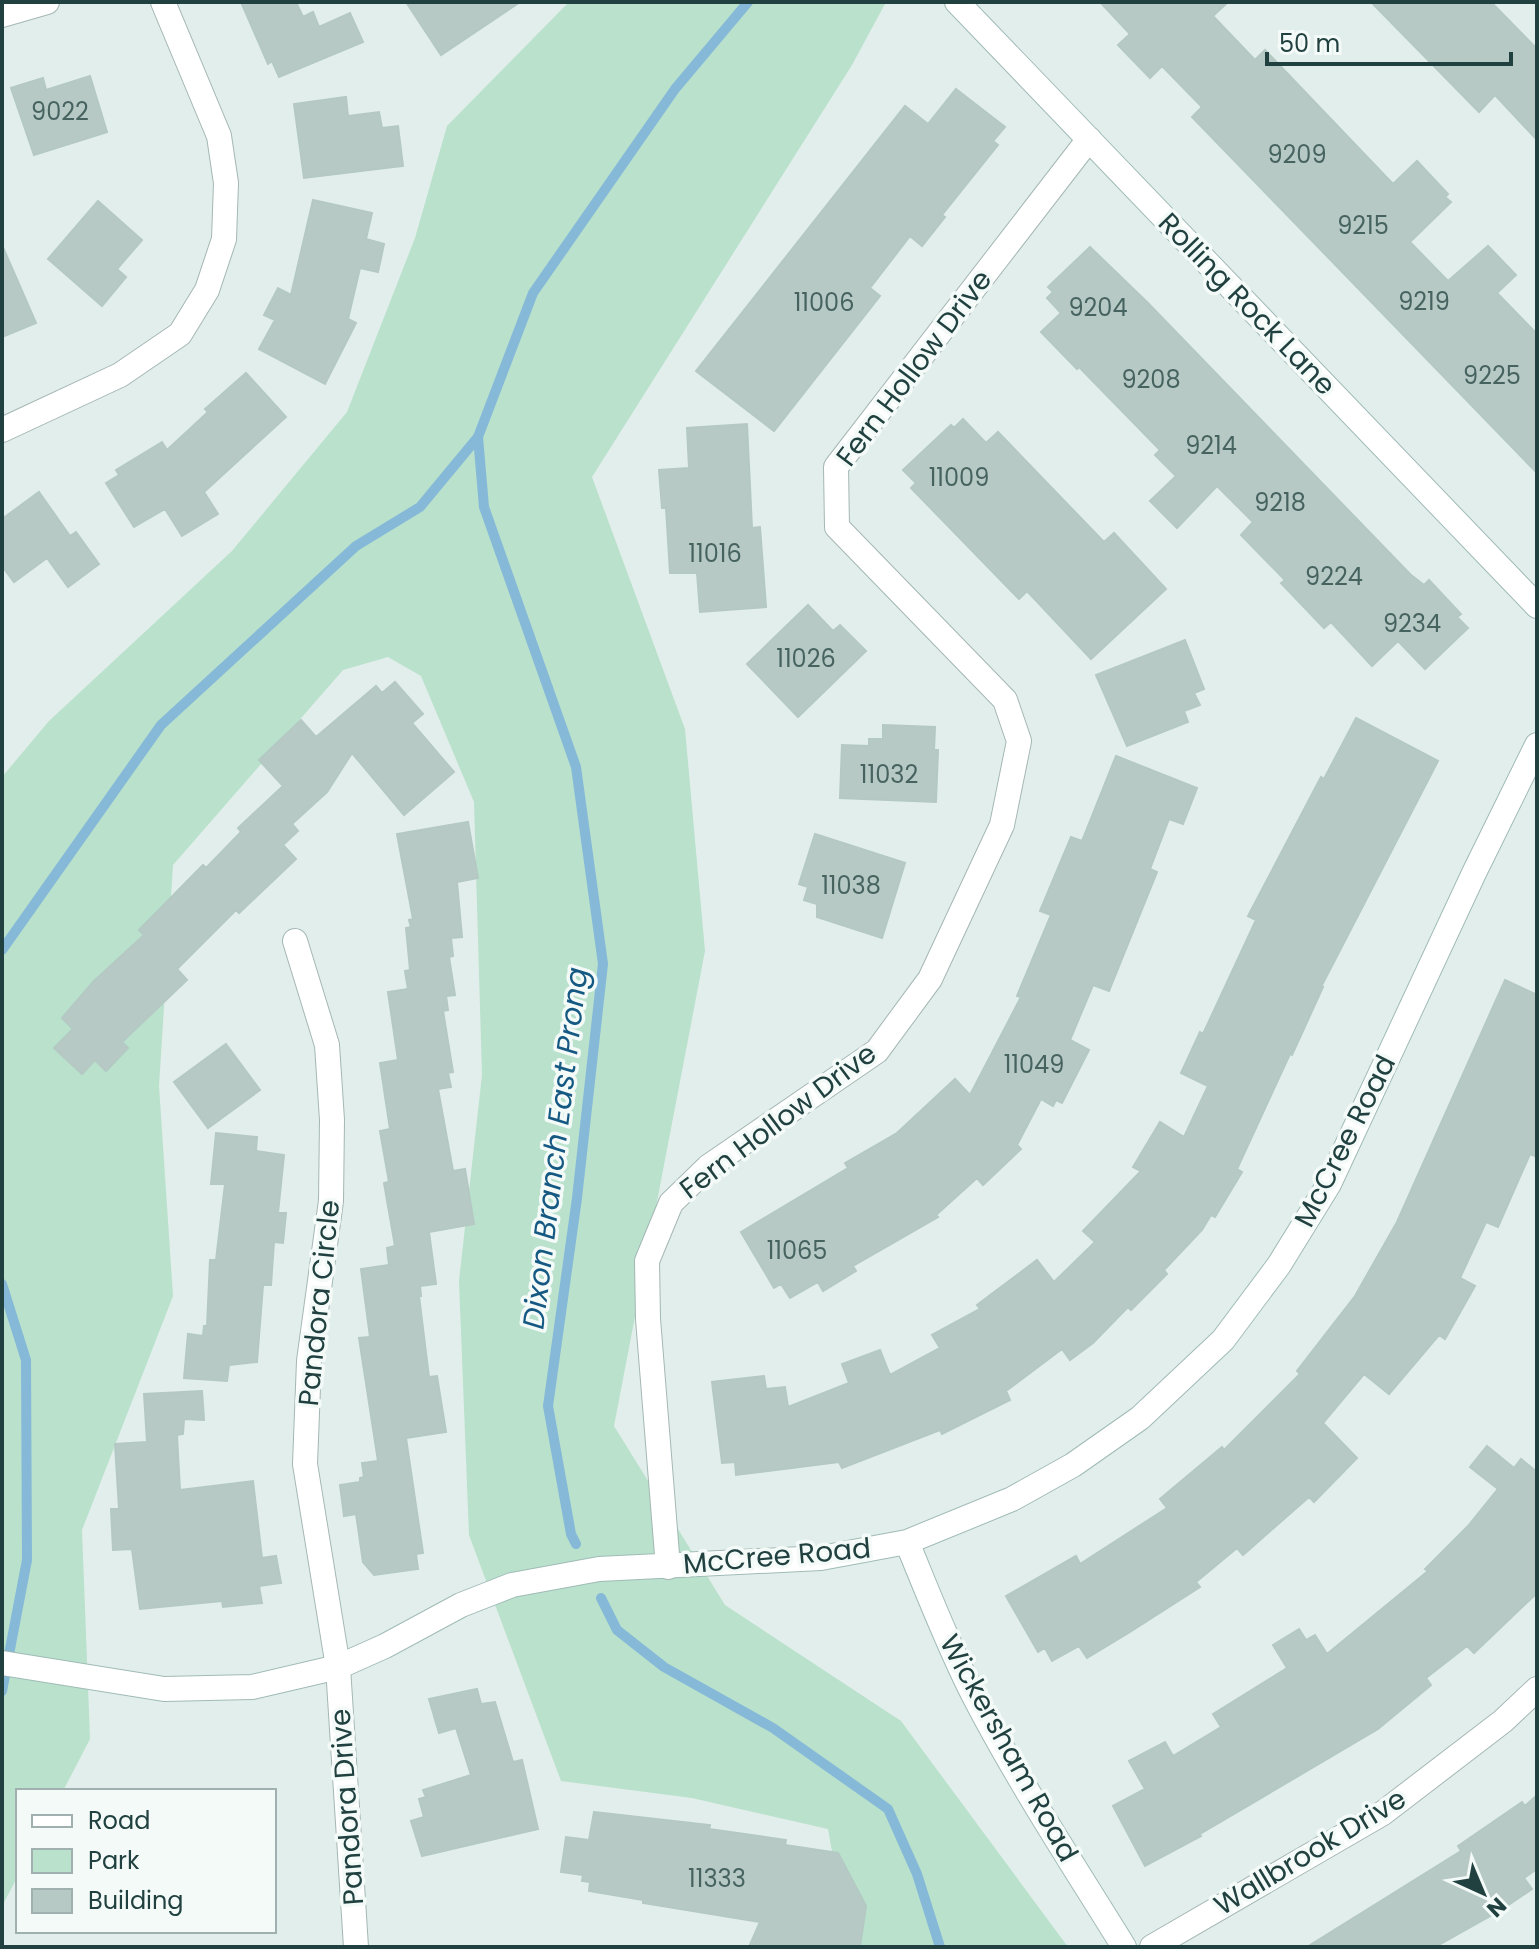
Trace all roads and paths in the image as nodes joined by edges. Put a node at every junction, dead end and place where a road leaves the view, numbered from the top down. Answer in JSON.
{"nodes":[{"id":1,"x":47,"y":2,"type":"edge"},
{"id":2,"x":163,"y":2,"type":"edge"},
{"id":3,"x":957,"y":2,"type":"edge"},
{"id":4,"x":2,"y":15,"type":"edge"},
{"id":5,"x":1089,"y":139,"type":"junction"},
{"id":6,"x":2,"y":430,"type":"edge"},
{"id":7,"x":1537,"y":606,"type":"edge"},
{"id":8,"x":1537,"y":745,"type":"edge"},
{"id":9,"x":295,"y":941,"type":"dead end"},
{"id":10,"x":907,"y":1542,"type":"junction"},
{"id":11,"x":668,"y":1567,"type":"junction"},
{"id":12,"x":2,"y":1663,"type":"edge"},
{"id":13,"x":338,"y":1667,"type":"junction"},
{"id":14,"x":1537,"y":1689,"type":"edge"},
{"id":15,"x":356,"y":1947,"type":"edge"},
{"id":16,"x":1124,"y":1947,"type":"edge"},
{"id":17,"x":1152,"y":1947,"type":"edge"}],
"edges":[{"from":1,"to":4,"type":"street"},
{"from":2,"to":6,"type":"street"},
{"from":3,"to":5,"type":"street","name":"Rolling Rock Lane"},
{"from":5,"to":7,"type":"street","name":"Rolling Rock Lane"},
{"from":5,"to":11,"type":"street","name":"Fern Hollow Drive"},
{"from":8,"to":10,"type":"street","name":"McCree Road"},
{"from":9,"to":13,"type":"street","name":"Pandora Circle"},
{"from":10,"to":11,"type":"street","name":"McCree Road"},
{"from":10,"to":16,"type":"street","name":"Wickersham Road"},
{"from":11,"to":13,"type":"street","name":"McCree Road"},
{"from":12,"to":13,"type":"street","name":"McCree Road"},
{"from":13,"to":15,"type":"street","name":"Pandora Drive"},
{"from":14,"to":17,"type":"street","name":"Wallbrook Drive"}]}
